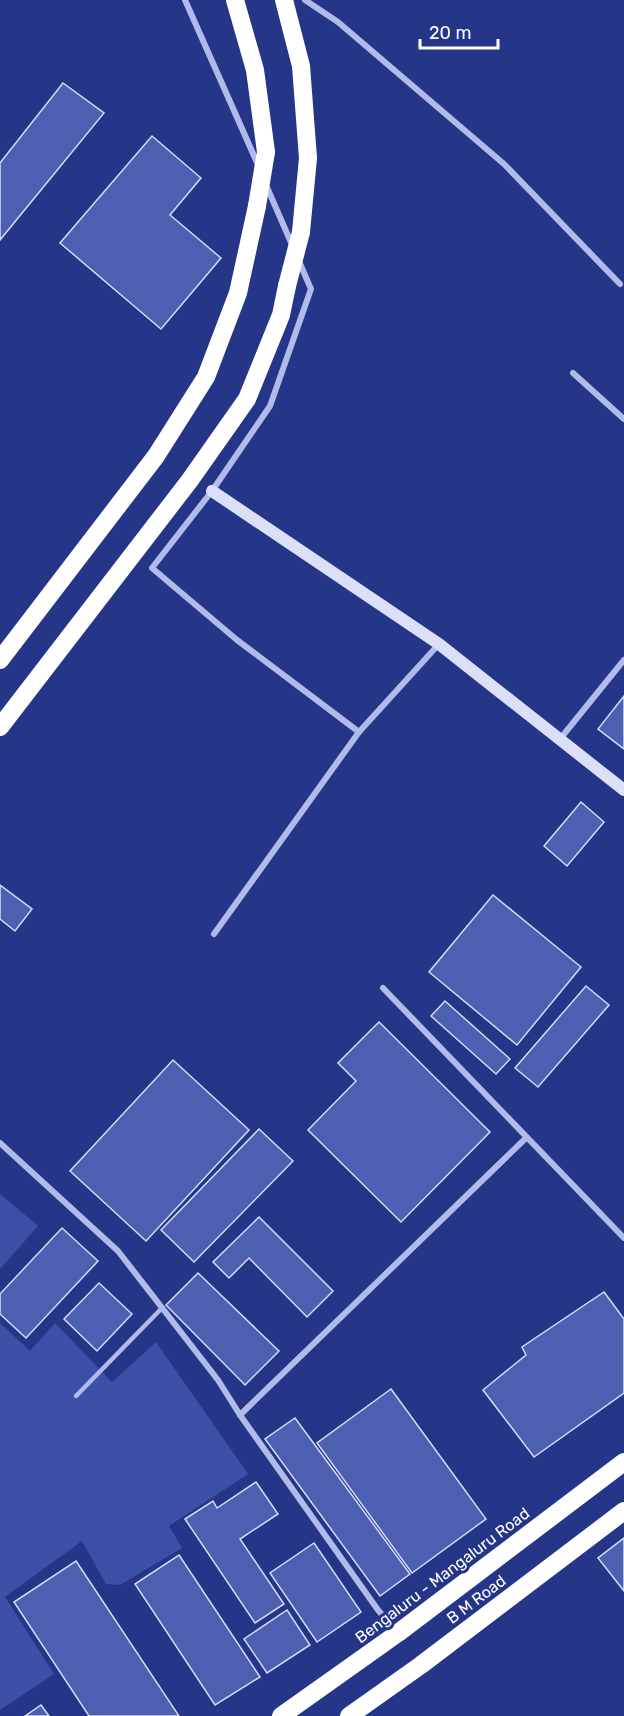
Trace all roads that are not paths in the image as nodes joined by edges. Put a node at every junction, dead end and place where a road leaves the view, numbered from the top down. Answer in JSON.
{"nodes":[{"id":1,"x":185,"y":0,"type":"edge"},
{"id":2,"x":235,"y":0,"type":"edge"},
{"id":3,"x":305,"y":0,"type":"edge"},
{"id":4,"x":285,"y":5,"type":"edge"},
{"id":5,"x":620,"y":284,"type":"dead end"},
{"id":6,"x":573,"y":373,"type":"dead end"},
{"id":7,"x":624,"y":419,"type":"edge"},
{"id":8,"x":212,"y":491,"type":"junction"},
{"id":9,"x":439,"y":644,"type":"junction"},
{"id":10,"x":0,"y":660,"type":"edge"},
{"id":11,"x":624,"y":660,"type":"edge"},
{"id":12,"x":0,"y":727,"type":"edge"},
{"id":13,"x":359,"y":732,"type":"junction"},
{"id":14,"x":560,"y":739,"type":"junction"},
{"id":15,"x":624,"y":790,"type":"edge"},
{"id":16,"x":214,"y":934,"type":"dead end"},
{"id":17,"x":382,"y":988,"type":"dead end"},
{"id":18,"x":526,"y":1138,"type":"junction"},
{"id":19,"x":0,"y":1143,"type":"edge"},
{"id":20,"x":624,"y":1238,"type":"edge"},
{"id":21,"x":161,"y":1309,"type":"junction"},
{"id":22,"x":76,"y":1396,"type":"dead end"},
{"id":23,"x":240,"y":1415,"type":"junction"},
{"id":24,"x":624,"y":1462,"type":"edge"},
{"id":25,"x":624,"y":1511,"type":"edge"},
{"id":26,"x":398,"y":1634,"type":"junction"},
{"id":27,"x":281,"y":1716,"type":"edge"},
{"id":28,"x":349,"y":1716,"type":"edge"}],
"edges":[{"from":1,"to":8,"type":"street"},
{"from":2,"to":10,"type":"highway","bridge":true},
{"from":3,"to":5,"type":"street"},
{"from":4,"to":12,"type":"highway","bridge":true},
{"from":6,"to":7,"type":"street"},
{"from":8,"to":9,"type":"street"},
{"from":8,"to":13,"type":"street"},
{"from":9,"to":13,"type":"street"},
{"from":9,"to":14,"type":"street"},
{"from":11,"to":14,"type":"street"},
{"from":13,"to":16,"type":"street"},
{"from":14,"to":15,"type":"street"},
{"from":17,"to":18,"type":"street"},
{"from":18,"to":20,"type":"street"},
{"from":18,"to":23,"type":"street"},
{"from":19,"to":21,"type":"street"},
{"from":21,"to":22,"type":"lane"},
{"from":21,"to":23,"type":"street"},
{"from":23,"to":26,"type":"street"},
{"from":24,"to":26,"type":"highway","name":"Bengaluru - Mangaluru Road"},
{"from":25,"to":28,"type":"highway","name":"B M Road"},
{"from":26,"to":27,"type":"highway","name":"Bengaluru - Mangaluru Road"}]}
